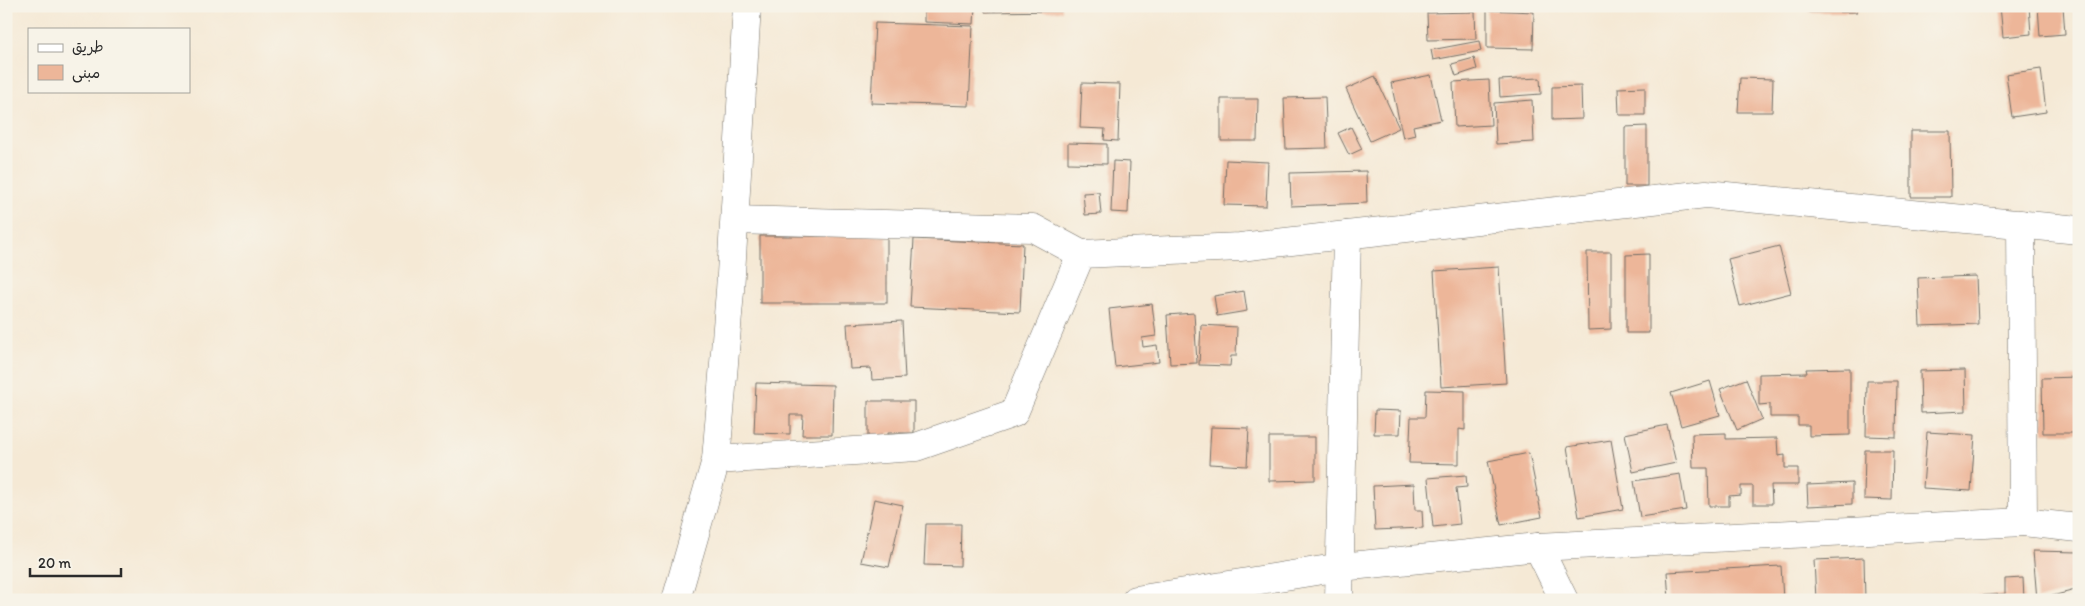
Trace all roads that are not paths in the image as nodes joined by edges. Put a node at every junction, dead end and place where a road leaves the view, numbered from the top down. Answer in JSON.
{"nodes":[{"id":1,"x":747,"y":6,"type":"edge"},
{"id":2,"x":734,"y":220,"type":"junction"},
{"id":3,"x":2022,"y":224,"type":"junction"},
{"id":4,"x":2079,"y":230,"type":"edge"},
{"id":5,"x":1347,"y":235,"type":"junction"},
{"id":6,"x":1080,"y":254,"type":"junction"},
{"id":7,"x":716,"y":460,"type":"junction"},
{"id":8,"x":2023,"y":522,"type":"junction"},
{"id":9,"x":2079,"y":528,"type":"edge"},
{"id":10,"x":1538,"y":547,"type":"junction"},
{"id":11,"x":1341,"y":568,"type":"junction"},
{"id":12,"x":676,"y":600,"type":"edge"},
{"id":13,"x":1136,"y":600,"type":"edge"},
{"id":14,"x":1339,"y":600,"type":"edge"},
{"id":15,"x":1564,"y":600,"type":"edge"}],
"edges":[{"from":1,"to":2,"type":"street"},
{"from":2,"to":6,"type":"street"},
{"from":2,"to":7,"type":"street"},
{"from":3,"to":4,"type":"street"},
{"from":3,"to":5,"type":"street"},
{"from":3,"to":8,"type":"street"},
{"from":5,"to":6,"type":"street"},
{"from":5,"to":11,"type":"street"},
{"from":6,"to":7,"type":"street"},
{"from":7,"to":12,"type":"street"},
{"from":8,"to":9,"type":"street"},
{"from":8,"to":10,"type":"street"},
{"from":10,"to":11,"type":"street"},
{"from":10,"to":15,"type":"street"},
{"from":11,"to":13,"type":"street"},
{"from":11,"to":14,"type":"street"}]}
